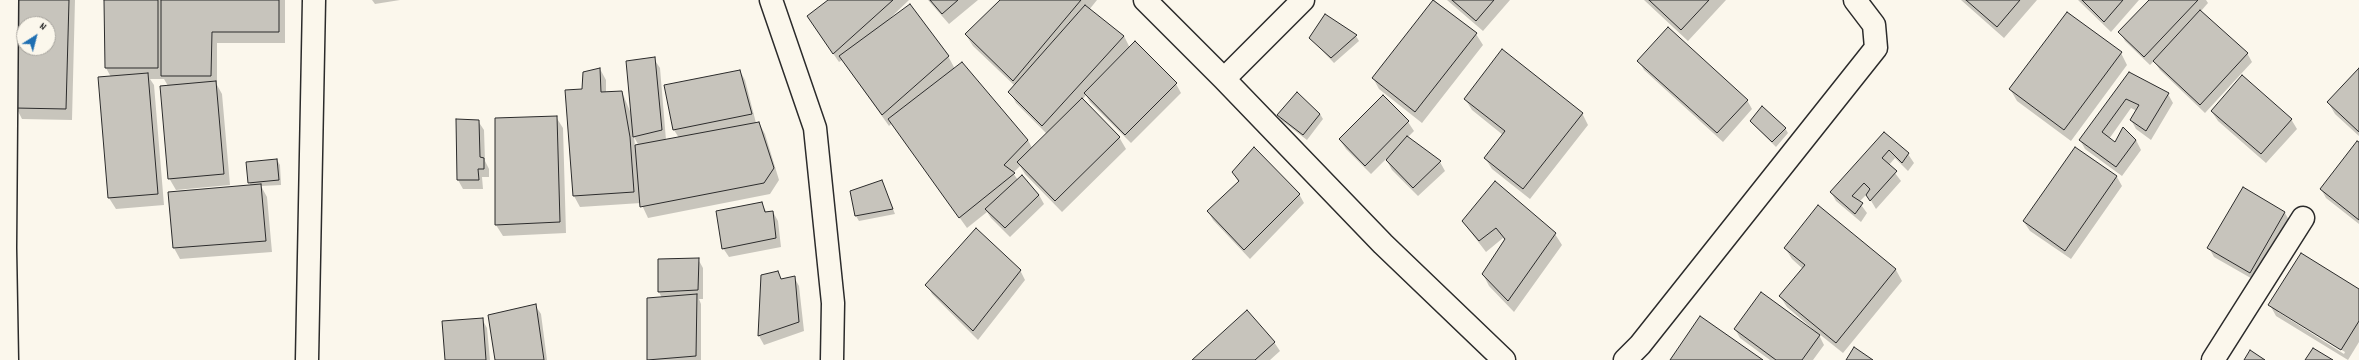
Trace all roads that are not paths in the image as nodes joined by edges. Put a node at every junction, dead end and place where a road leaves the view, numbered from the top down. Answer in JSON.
{"nodes":[{"id":1,"x":7,"y":0,"type":"edge"},
{"id":2,"x":314,"y":0,"type":"edge"},
{"id":3,"x":771,"y":0,"type":"edge"},
{"id":4,"x":1145,"y":0,"type":"edge"},
{"id":5,"x":1303,"y":0,"type":"edge"},
{"id":6,"x":1855,"y":0,"type":"edge"},
{"id":7,"x":1224,"y":78,"type":"junction"},
{"id":8,"x":2303,"y":218,"type":"dead end"},
{"id":9,"x":7,"y":360,"type":"edge"},
{"id":10,"x":307,"y":360,"type":"edge"},
{"id":11,"x":832,"y":360,"type":"edge"},
{"id":12,"x":1504,"y":360,"type":"edge"},
{"id":13,"x":1625,"y":360,"type":"edge"},
{"id":14,"x":2213,"y":360,"type":"edge"}],
"edges":[{"from":1,"to":9,"type":"street"},
{"from":2,"to":10,"type":"street"},
{"from":3,"to":11,"type":"street"},
{"from":4,"to":7,"type":"street"},
{"from":5,"to":7,"type":"street"},
{"from":6,"to":13,"type":"street"},
{"from":7,"to":12,"type":"street"},
{"from":8,"to":14,"type":"street"}]}
